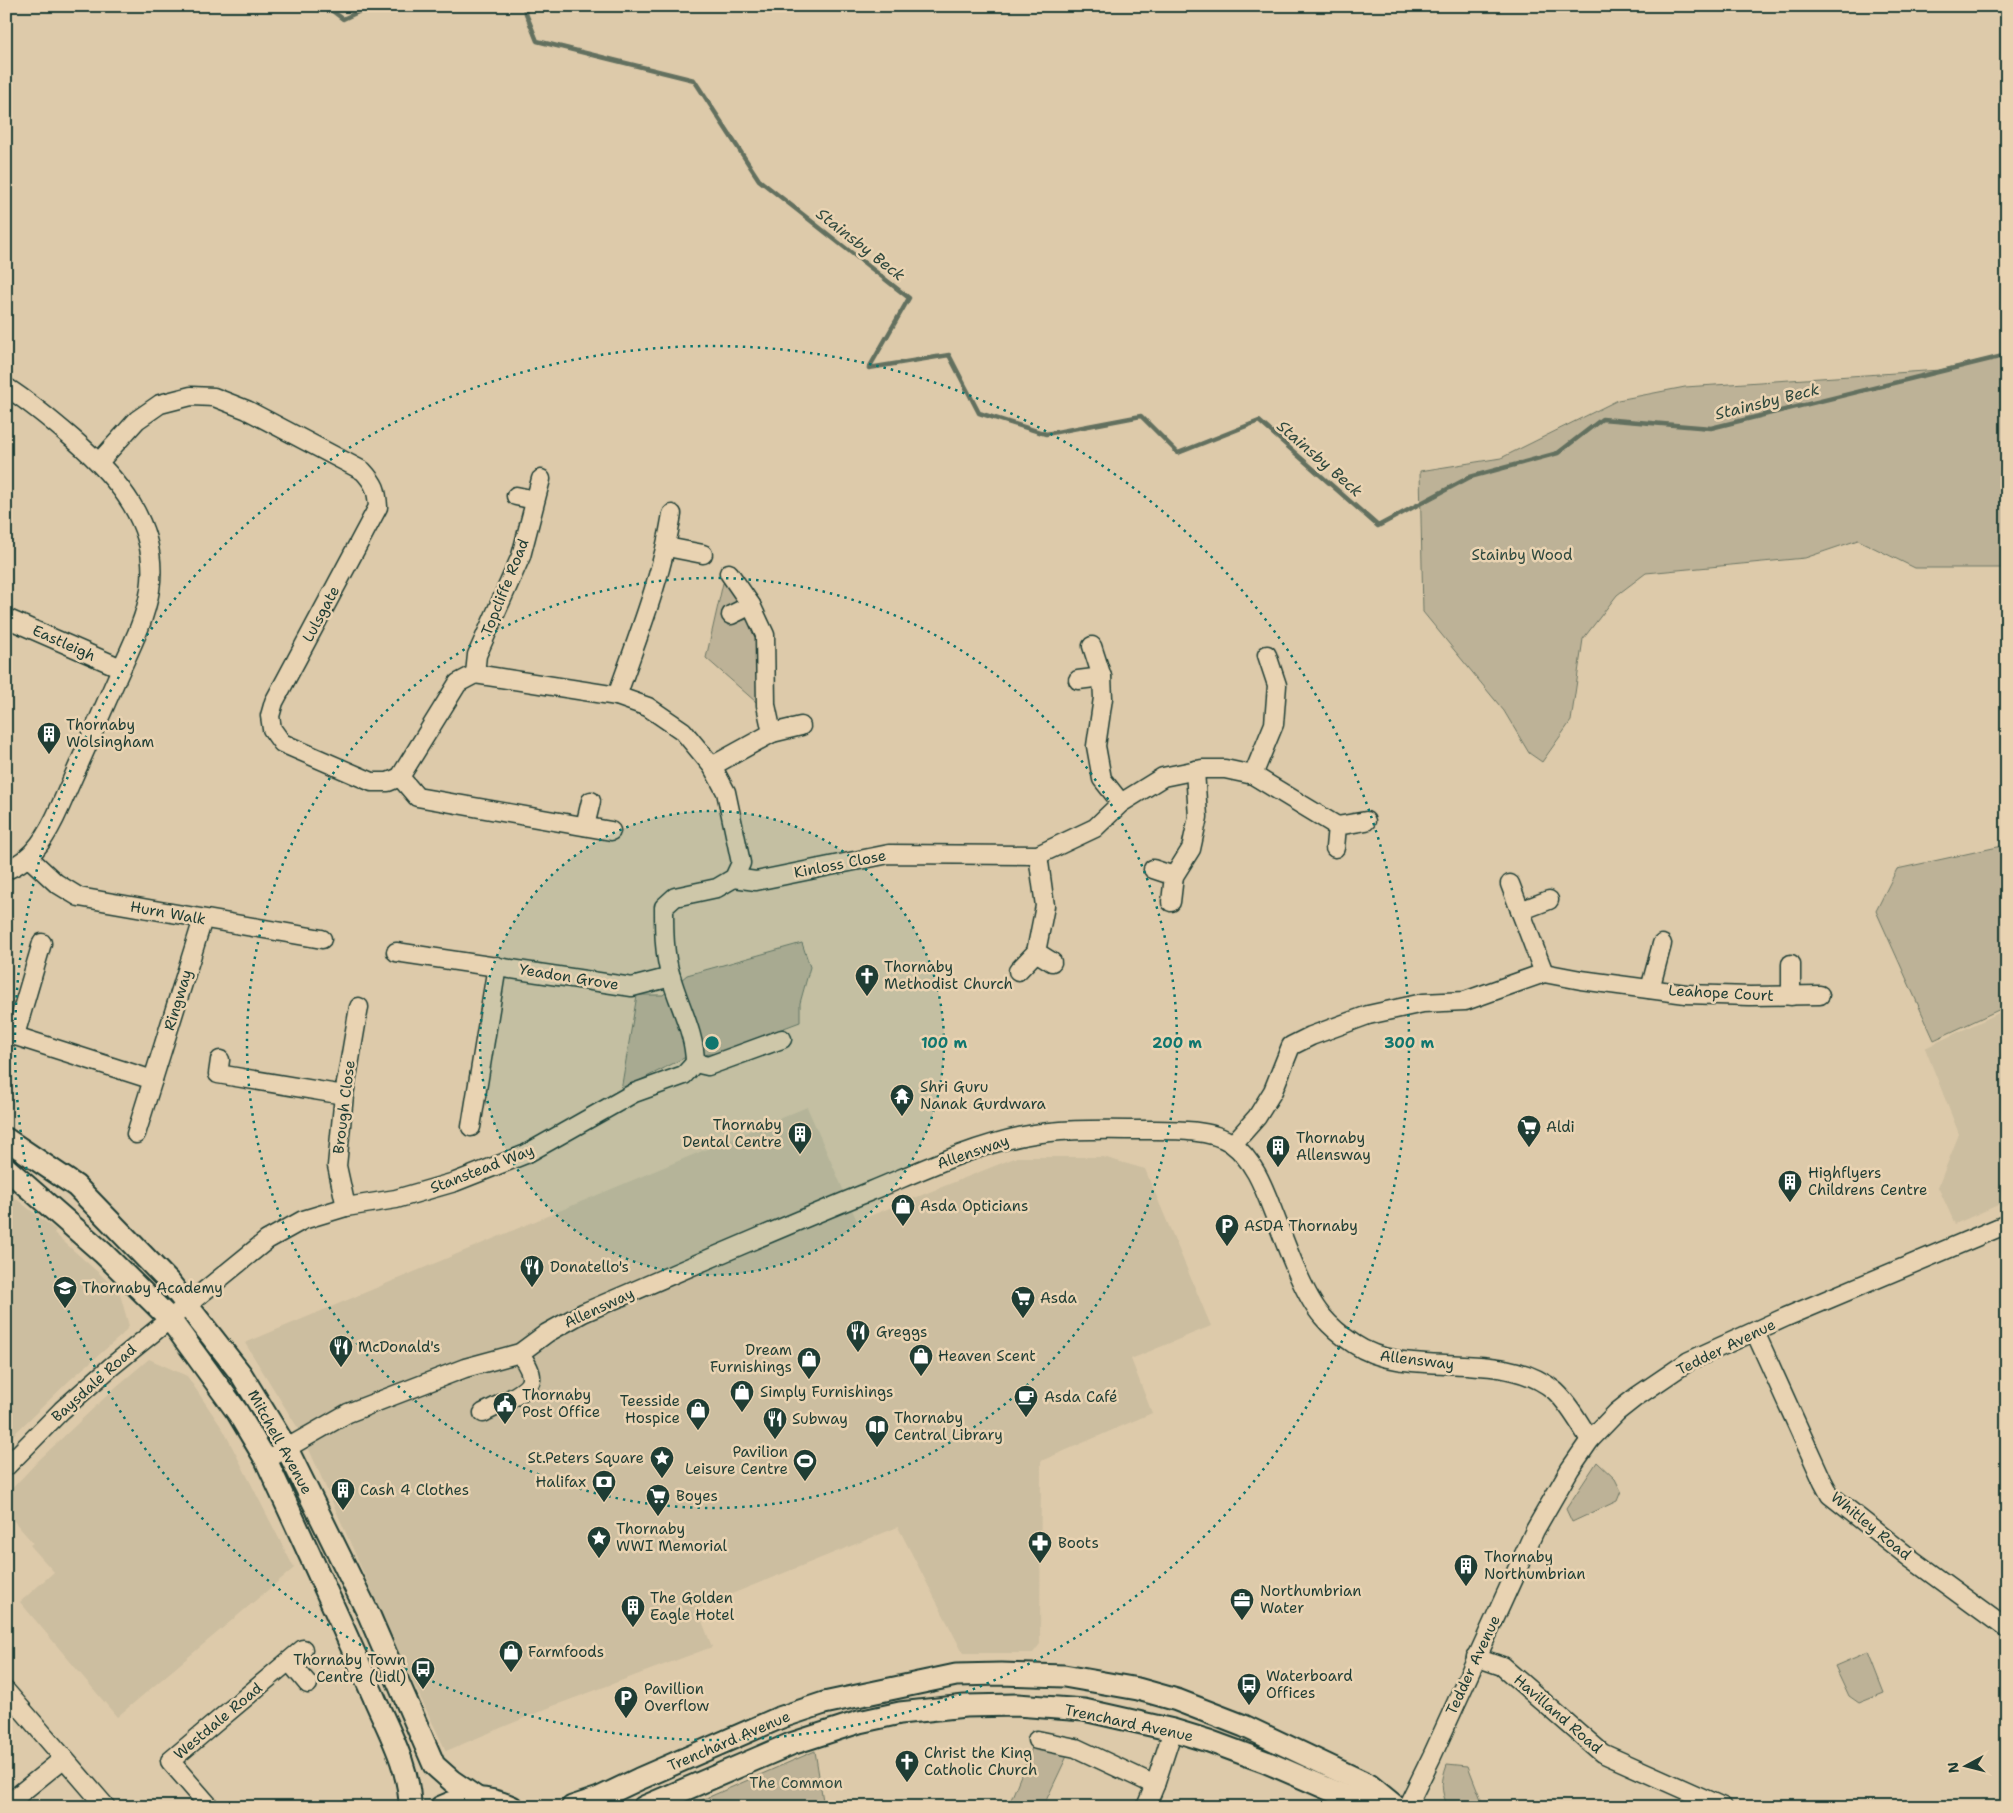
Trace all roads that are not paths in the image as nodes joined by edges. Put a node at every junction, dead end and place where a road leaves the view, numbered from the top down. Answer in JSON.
{"nodes":[{"id":1,"x":6,"y":387,"type":"edge"},
{"id":2,"x":99,"y":462,"type":"junction"},
{"id":3,"x":540,"y":479,"type":"dead end"},
{"id":4,"x":516,"y":496,"type":"dead end"},
{"id":5,"x":535,"y":500,"type":"junction"},
{"id":6,"x":672,"y":514,"type":"dead end"},
{"id":7,"x":667,"y":547,"type":"junction"},
{"id":8,"x":703,"y":554,"type":"dead end"},
{"id":9,"x":730,"y":574,"type":"dead end"},
{"id":10,"x":751,"y":604,"type":"junction"},
{"id":11,"x":731,"y":615,"type":"dead end"},
{"id":12,"x":6,"y":618,"type":"edge"},
{"id":13,"x":1092,"y":646,"type":"dead end"},
{"id":14,"x":1267,"y":656,"type":"dead end"},
{"id":15,"x":121,"y":668,"type":"junction"},
{"id":16,"x":474,"y":674,"type":"junction"},
{"id":17,"x":1102,"y":676,"type":"junction"},
{"id":18,"x":1078,"y":680,"type":"dead end"},
{"id":19,"x":617,"y":696,"type":"junction"},
{"id":20,"x":801,"y":726,"type":"dead end"},
{"id":21,"x":772,"y":733,"type":"junction"},
{"id":22,"x":712,"y":766,"type":"junction"},
{"id":23,"x":1195,"y":770,"type":"junction"},
{"id":24,"x":1253,"y":775,"type":"junction"},
{"id":25,"x":400,"y":777,"type":"junction"},
{"id":26,"x":591,"y":801,"type":"dead end"},
{"id":27,"x":1121,"y":803,"type":"junction"},
{"id":28,"x":1366,"y":821,"type":"dead end"},
{"id":29,"x":585,"y":826,"type":"junction"},
{"id":30,"x":1337,"y":826,"type":"junction"},
{"id":31,"x":611,"y":831,"type":"dead end"},
{"id":32,"x":1335,"y":848,"type":"dead end"},
{"id":33,"x":1038,"y":855,"type":"junction"},
{"id":34,"x":28,"y":857,"type":"junction"},
{"id":35,"x":1153,"y":869,"type":"dead end"},
{"id":36,"x":6,"y":870,"type":"edge"},
{"id":37,"x":1174,"y":876,"type":"junction"},
{"id":38,"x":734,"y":878,"type":"junction"},
{"id":39,"x":1510,"y":884,"type":"dead end"},
{"id":40,"x":1549,"y":900,"type":"dead end"},
{"id":41,"x":1171,"y":902,"type":"dead end"},
{"id":42,"x":1520,"y":911,"type":"junction"},
{"id":43,"x":203,"y":919,"type":"junction"},
{"id":44,"x":322,"y":939,"type":"dead end"},
{"id":45,"x":42,"y":943,"type":"dead end"},
{"id":46,"x":1662,"y":944,"type":"dead end"},
{"id":47,"x":396,"y":952,"type":"dead end"},
{"id":48,"x":1036,"y":952,"type":"junction"},
{"id":49,"x":1052,"y":962,"type":"dead end"},
{"id":50,"x":1791,"y":964,"type":"dead end"},
{"id":51,"x":497,"y":966,"type":"junction"},
{"id":52,"x":1018,"y":971,"type":"dead end"},
{"id":53,"x":1544,"y":973,"type":"junction"},
{"id":54,"x":671,"y":977,"type":"junction"},
{"id":55,"x":1650,"y":989,"type":"junction"},
{"id":56,"x":1820,"y":995,"type":"dead end"},
{"id":57,"x":1791,"y":996,"type":"junction"},
{"id":58,"x":359,"y":1007,"type":"dead end"},
{"id":59,"x":10,"y":1034,"type":"edge"},
{"id":60,"x":782,"y":1039,"type":"dead end"},
{"id":61,"x":220,"y":1060,"type":"dead end"},
{"id":62,"x":694,"y":1064,"type":"junction"},
{"id":63,"x":153,"y":1080,"type":"junction"},
{"id":64,"x":344,"y":1095,"type":"junction"},
{"id":65,"x":472,"y":1127,"type":"dead end"},
{"id":66,"x":136,"y":1134,"type":"dead end"},
{"id":67,"x":6,"y":1139,"type":"edge"},
{"id":68,"x":1232,"y":1144,"type":"junction"},
{"id":69,"x":6,"y":1168,"type":"edge"},
{"id":70,"x":346,"y":1207,"type":"junction"},
{"id":71,"x":2007,"y":1224,"type":"edge"},
{"id":72,"x":187,"y":1304,"type":"junction"},
{"id":73,"x":169,"y":1318,"type":"junction"},
{"id":74,"x":1756,"y":1332,"type":"junction"},
{"id":75,"x":520,"y":1353,"type":"junction"},
{"id":76,"x":483,"y":1413,"type":"dead end"},
{"id":77,"x":1590,"y":1440,"type":"junction"},
{"id":78,"x":288,"y":1449,"type":"junction"},
{"id":79,"x":266,"y":1460,"type":"junction"},
{"id":80,"x":6,"y":1467,"type":"edge"},
{"id":81,"x":2007,"y":1629,"type":"edge"},
{"id":82,"x":303,"y":1649,"type":"dead end"},
{"id":83,"x":1476,"y":1657,"type":"junction"},
{"id":84,"x":289,"y":1661,"type":"junction"},
{"id":85,"x":308,"y":1684,"type":"dead end"},
{"id":86,"x":6,"y":1691,"type":"edge"},
{"id":87,"x":779,"y":1718,"type":"junction"},
{"id":88,"x":1173,"y":1730,"type":"junction"},
{"id":89,"x":1037,"y":1740,"type":"dead end"},
{"id":90,"x":791,"y":1744,"type":"junction"},
{"id":91,"x":1297,"y":1752,"type":"junction"},
{"id":92,"x":63,"y":1759,"type":"junction"},
{"id":93,"x":1288,"y":1772,"type":"junction"},
{"id":94,"x":1155,"y":1785,"type":"junction"},
{"id":95,"x":477,"y":1798,"type":"junction"},
{"id":96,"x":6,"y":1804,"type":"edge"},
{"id":97,"x":106,"y":1807,"type":"edge"},
{"id":98,"x":210,"y":1807,"type":"edge"},
{"id":99,"x":410,"y":1807,"type":"edge"},
{"id":100,"x":441,"y":1807,"type":"edge"},
{"id":101,"x":512,"y":1807,"type":"edge"},
{"id":102,"x":572,"y":1807,"type":"edge"},
{"id":103,"x":644,"y":1807,"type":"edge"},
{"id":104,"x":1146,"y":1807,"type":"edge"},
{"id":105,"x":1379,"y":1807,"type":"edge"},
{"id":106,"x":1396,"y":1807,"type":"edge"},
{"id":107,"x":1407,"y":1807,"type":"edge"},
{"id":108,"x":1723,"y":1807,"type":"edge"}],
"edges":[{"from":1,"to":2,"type":"street"},
{"from":2,"to":15,"type":"street"},
{"from":2,"to":25,"type":"street","name":"Lulsgate"},
{"from":3,"to":5,"type":"street","name":"Topcliffe Road"},
{"from":4,"to":5,"type":"street"},
{"from":5,"to":16,"type":"street","name":"Topcliffe Road"},
{"from":6,"to":7,"type":"street"},
{"from":7,"to":8,"type":"street"},
{"from":7,"to":19,"type":"street"},
{"from":9,"to":10,"type":"street"},
{"from":10,"to":11,"type":"street"},
{"from":10,"to":21,"type":"street"},
{"from":12,"to":15,"type":"street","name":"Eastleigh"},
{"from":13,"to":17,"type":"street"},
{"from":14,"to":24,"type":"street"},
{"from":15,"to":34,"type":"street"},
{"from":16,"to":19,"type":"street"},
{"from":16,"to":25,"type":"street"},
{"from":17,"to":18,"type":"street"},
{"from":17,"to":27,"type":"street"},
{"from":19,"to":22,"type":"street"},
{"from":20,"to":21,"type":"street"},
{"from":21,"to":22,"type":"street"},
{"from":22,"to":38,"type":"street"},
{"from":23,"to":24,"type":"street","name":"Kinloss Close"},
{"from":23,"to":27,"type":"street","name":"Kinloss Close"},
{"from":23,"to":37,"type":"street"},
{"from":24,"to":30,"type":"street","name":"Kinloss Close"},
{"from":25,"to":29,"type":"street"},
{"from":26,"to":29,"type":"street"},
{"from":27,"to":33,"type":"street","name":"Kinloss Close"},
{"from":28,"to":30,"type":"street"},
{"from":29,"to":31,"type":"street"},
{"from":30,"to":32,"type":"street"},
{"from":33,"to":38,"type":"street","name":"Kinloss Close"},
{"from":33,"to":48,"type":"street"},
{"from":34,"to":36,"type":"street"},
{"from":34,"to":43,"type":"street","name":"Hurn Walk"},
{"from":35,"to":37,"type":"street"},
{"from":37,"to":41,"type":"street"},
{"from":38,"to":54,"type":"street"},
{"from":39,"to":42,"type":"street"},
{"from":40,"to":42,"type":"street"},
{"from":42,"to":53,"type":"street"},
{"from":43,"to":44,"type":"street","name":"Hurn Walk"},
{"from":43,"to":63,"type":"street","name":"Ringway"},
{"from":45,"to":59,"type":"street"},
{"from":46,"to":55,"type":"street","name":"Leahope Court"},
{"from":47,"to":51,"type":"street","name":"Yeadon Grove"},
{"from":48,"to":49,"type":"street"},
{"from":48,"to":52,"type":"street"},
{"from":50,"to":57,"type":"street","name":"Leahope Court"},
{"from":51,"to":54,"type":"street","name":"Yeadon Grove"},
{"from":51,"to":65,"type":"street"},
{"from":53,"to":55,"type":"street","name":"Leahope Court"},
{"from":53,"to":68,"type":"street"},
{"from":54,"to":62,"type":"street"},
{"from":55,"to":57,"type":"street","name":"Leahope Court"},
{"from":56,"to":57,"type":"street","name":"Leahope Court"},
{"from":58,"to":64,"type":"street","name":"Brough Close"},
{"from":59,"to":63,"type":"street"},
{"from":60,"to":62,"type":"street"},
{"from":61,"to":64,"type":"street"},
{"from":62,"to":70,"type":"street","name":"Stanstead Way"},
{"from":63,"to":66,"type":"street","name":"Ringway"},
{"from":64,"to":70,"type":"street","name":"Brough Close"},
{"from":67,"to":72,"type":"street","name":"Mitchell Avenue"},
{"from":68,"to":75,"type":"street","name":"Allensway"},
{"from":68,"to":77,"type":"street","name":"Allensway"},
{"from":69,"to":73,"type":"street","name":"Mitchell Avenue"},
{"from":70,"to":72,"type":"street","name":"Stanstead Way"},
{"from":71,"to":74,"type":"street","name":"Tedder Avenue"},
{"from":72,"to":73,"type":"street","name":"Baysdale Road"},
{"from":72,"to":78,"type":"street","name":"Mitchell Avenue"},
{"from":73,"to":79,"type":"street","name":"Mitchell Avenue"},
{"from":73,"to":80,"type":"street","name":"Baysdale Road"},
{"from":74,"to":77,"type":"street","name":"Tedder Avenue"},
{"from":74,"to":81,"type":"street","name":"Whitley Road"},
{"from":75,"to":76,"type":"street"},
{"from":75,"to":78,"type":"street","name":"Allensway"},
{"from":77,"to":83,"type":"street","name":"Tedder Avenue"},
{"from":78,"to":79,"type":"street","name":"Allensway"},
{"from":78,"to":95,"type":"street","name":"Mitchell Avenue"},
{"from":79,"to":99,"type":"street","name":"Mitchell Avenue"},
{"from":82,"to":84,"type":"street","name":"Westdale Road"},
{"from":83,"to":107,"type":"street","name":"Tedder Avenue"},
{"from":83,"to":108,"type":"street","name":"Havilland Road"},
{"from":84,"to":85,"type":"street"},
{"from":84,"to":98,"type":"street","name":"Westdale Road"},
{"from":86,"to":92,"type":"street"},
{"from":87,"to":90,"type":"street"},
{"from":87,"to":91,"type":"street","name":"Trenchard Avenue"},
{"from":87,"to":102,"type":"street","name":"Trenchard Avenue"},
{"from":88,"to":90,"type":"street","name":"Trenchard Avenue"},
{"from":88,"to":93,"type":"street","name":"Trenchard Avenue"},
{"from":88,"to":94,"type":"street"},
{"from":89,"to":94,"type":"street"},
{"from":90,"to":103,"type":"street","name":"Trenchard Avenue"},
{"from":91,"to":93,"type":"street"},
{"from":91,"to":106,"type":"street","name":"Trenchard Avenue"},
{"from":92,"to":96,"type":"street"},
{"from":92,"to":97,"type":"street"},
{"from":93,"to":105,"type":"street","name":"Trenchard Avenue"},
{"from":94,"to":104,"type":"street"},
{"from":95,"to":100,"type":"street","name":"Mitchell Avenue"},
{"from":95,"to":101,"type":"street","name":"Mitchell Avenue"}]}
